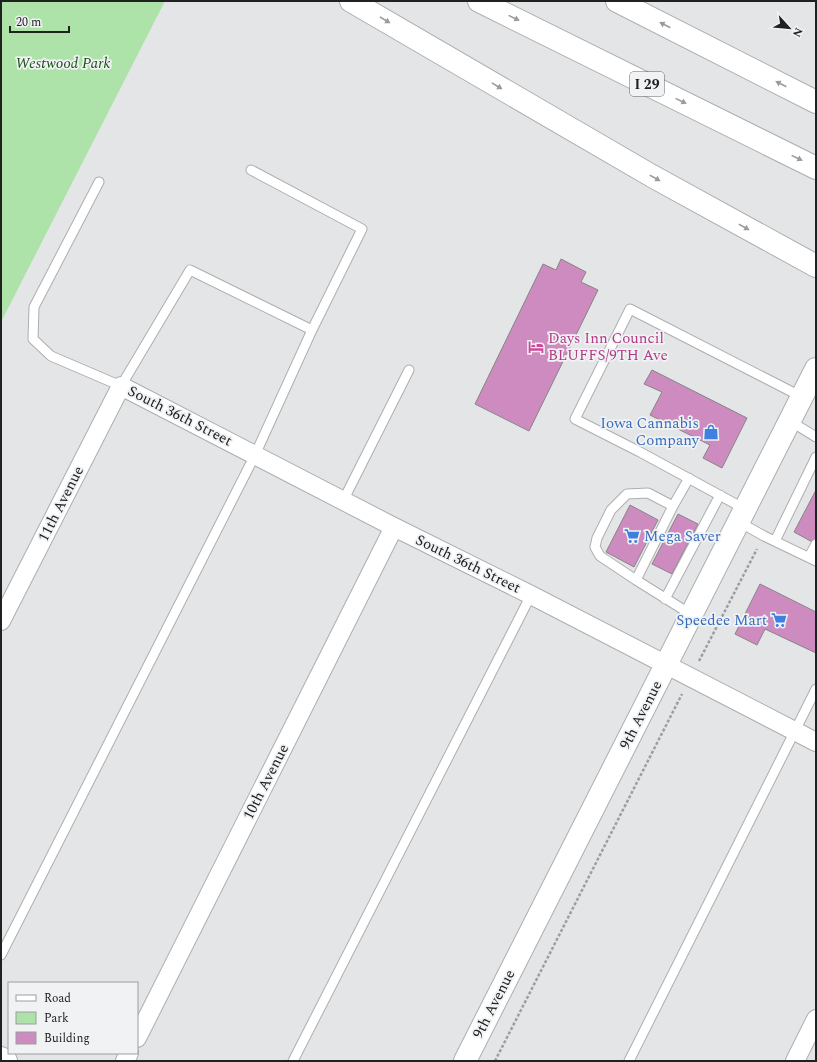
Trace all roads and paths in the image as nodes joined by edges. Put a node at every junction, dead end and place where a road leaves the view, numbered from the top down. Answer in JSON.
{"nodes":[{"id":1,"x":351,"y":1,"type":"edge"},
{"id":2,"x":479,"y":1,"type":"edge"},
{"id":3,"x":617,"y":1,"type":"edge"},
{"id":4,"x":816,"y":102,"type":"edge"},
{"id":5,"x":816,"y":168,"type":"edge"},
{"id":6,"x":251,"y":170,"type":"dead end"},
{"id":7,"x":99,"y":182,"type":"dead end"},
{"id":8,"x":816,"y":266,"type":"edge"},
{"id":9,"x":312,"y":330,"type":"junction"},
{"id":10,"x":816,"y":369,"type":"edge"},
{"id":11,"x":409,"y":370,"type":"dead end"},
{"id":12,"x":121,"y":386,"type":"junction"},
{"id":13,"x":802,"y":397,"type":"junction"},
{"id":14,"x":790,"y":421,"type":"junction"},
{"id":15,"x":816,"y":437,"type":"edge"},
{"id":16,"x":255,"y":455,"type":"junction"},
{"id":17,"x":816,"y":457,"type":"edge"},
{"id":18,"x":689,"y":478,"type":"junction"},
{"id":19,"x":720,"y":495,"type":"junction"},
{"id":20,"x":343,"y":501,"type":"junction"},
{"id":21,"x":673,"y":506,"type":"junction"},
{"id":22,"x":742,"y":515,"type":"junction"},
{"id":23,"x":394,"y":527,"type":"junction"},
{"id":24,"x":764,"y":536,"type":"junction"},
{"id":25,"x":775,"y":541,"type":"junction"},
{"id":26,"x":816,"y":544,"type":"edge"},
{"id":27,"x":812,"y":559,"type":"edge"},
{"id":28,"x":636,"y":580,"type":"junction"},
{"id":29,"x":531,"y":595,"type":"junction"},
{"id":30,"x":666,"y":599,"type":"junction"},
{"id":31,"x":692,"y":615,"type":"junction"},
{"id":32,"x":1,"y":621,"type":"edge"},
{"id":33,"x":666,"y":665,"type":"junction"},
{"id":34,"x":691,"y":677,"type":"junction"},
{"id":35,"x":816,"y":689,"type":"edge"},
{"id":36,"x":795,"y":731,"type":"junction"},
{"id":37,"x":816,"y":742,"type":"edge"},
{"id":38,"x":1,"y":955,"type":"edge"},
{"id":39,"x":816,"y":1020,"type":"edge"},
{"id":40,"x":138,"y":1036,"type":"edge"},
{"id":41,"x":1,"y":1058,"type":"edge"},
{"id":42,"x":6,"y":1061,"type":"edge"},
{"id":43,"x":293,"y":1061,"type":"edge"},
{"id":44,"x":465,"y":1061,"type":"edge"},
{"id":45,"x":495,"y":1061,"type":"edge"},
{"id":46,"x":629,"y":1061,"type":"edge"},
{"id":47,"x":795,"y":1061,"type":"edge"}],
"edges":[{"from":1,"to":8,"type":"main road","one_way":true},
{"from":2,"to":5,"type":"main road","number":"I 29","one_way":true},
{"from":4,"to":3,"type":"main road","one_way":true},
{"from":6,"to":9,"type":"lane"},
{"from":7,"to":12,"type":"lane"},
{"from":9,"to":12,"type":"lane"},
{"from":9,"to":16,"type":"lane"},
{"from":10,"to":13,"type":"main road","name":"9th Avenue"},
{"from":11,"to":20,"type":"lane"},
{"from":12,"to":16,"type":"street","name":"South 36th Street"},
{"from":12,"to":32,"type":"street","name":"11th Avenue"},
{"from":13,"to":14,"type":"main road","name":"9th Avenue"},
{"from":13,"to":18,"type":"lane"},
{"from":14,"to":15,"type":"lane"},
{"from":14,"to":22,"type":"main road","name":"9th Avenue"},
{"from":16,"to":20,"type":"street","name":"South 36th Street"},
{"from":16,"to":38,"type":"lane"},
{"from":17,"to":25,"type":"lane"},
{"from":18,"to":19,"type":"lane"},
{"from":18,"to":21,"type":"lane"},
{"from":19,"to":22,"type":"lane"},
{"from":19,"to":30,"type":"lane"},
{"from":20,"to":23,"type":"street","name":"South 36th Street"},
{"from":21,"to":28,"type":"lane"},
{"from":21,"to":28,"type":"lane"},
{"from":22,"to":24,"type":"lane"},
{"from":22,"to":31,"type":"main road","name":"9th Avenue"},
{"from":23,"to":29,"type":"street","name":"South 36th Street"},
{"from":23,"to":40,"type":"street","name":"10th Avenue"},
{"from":24,"to":25,"type":"lane"},
{"from":24,"to":34,"type":"path"},
{"from":25,"to":27,"type":"lane"},
{"from":26,"to":27,"type":"lane"},
{"from":28,"to":30,"type":"lane"},
{"from":29,"to":33,"type":"street","name":"South 36th Street"},
{"from":29,"to":43,"type":"lane"},
{"from":30,"to":31,"type":"lane"},
{"from":31,"to":33,"type":"main road","name":"9th Avenue"},
{"from":33,"to":34,"type":"street","name":"South 36th Street"},
{"from":33,"to":44,"type":"main road","name":"9th Avenue"},
{"from":34,"to":36,"type":"street","name":"South 36th Street"},
{"from":34,"to":45,"type":"path"},
{"from":35,"to":36,"type":"lane"},
{"from":36,"to":37,"type":"street","name":"South 36th Street"},
{"from":36,"to":46,"type":"lane"},
{"from":39,"to":47,"type":"street"},
{"from":41,"to":42,"type":"main road"}]}
